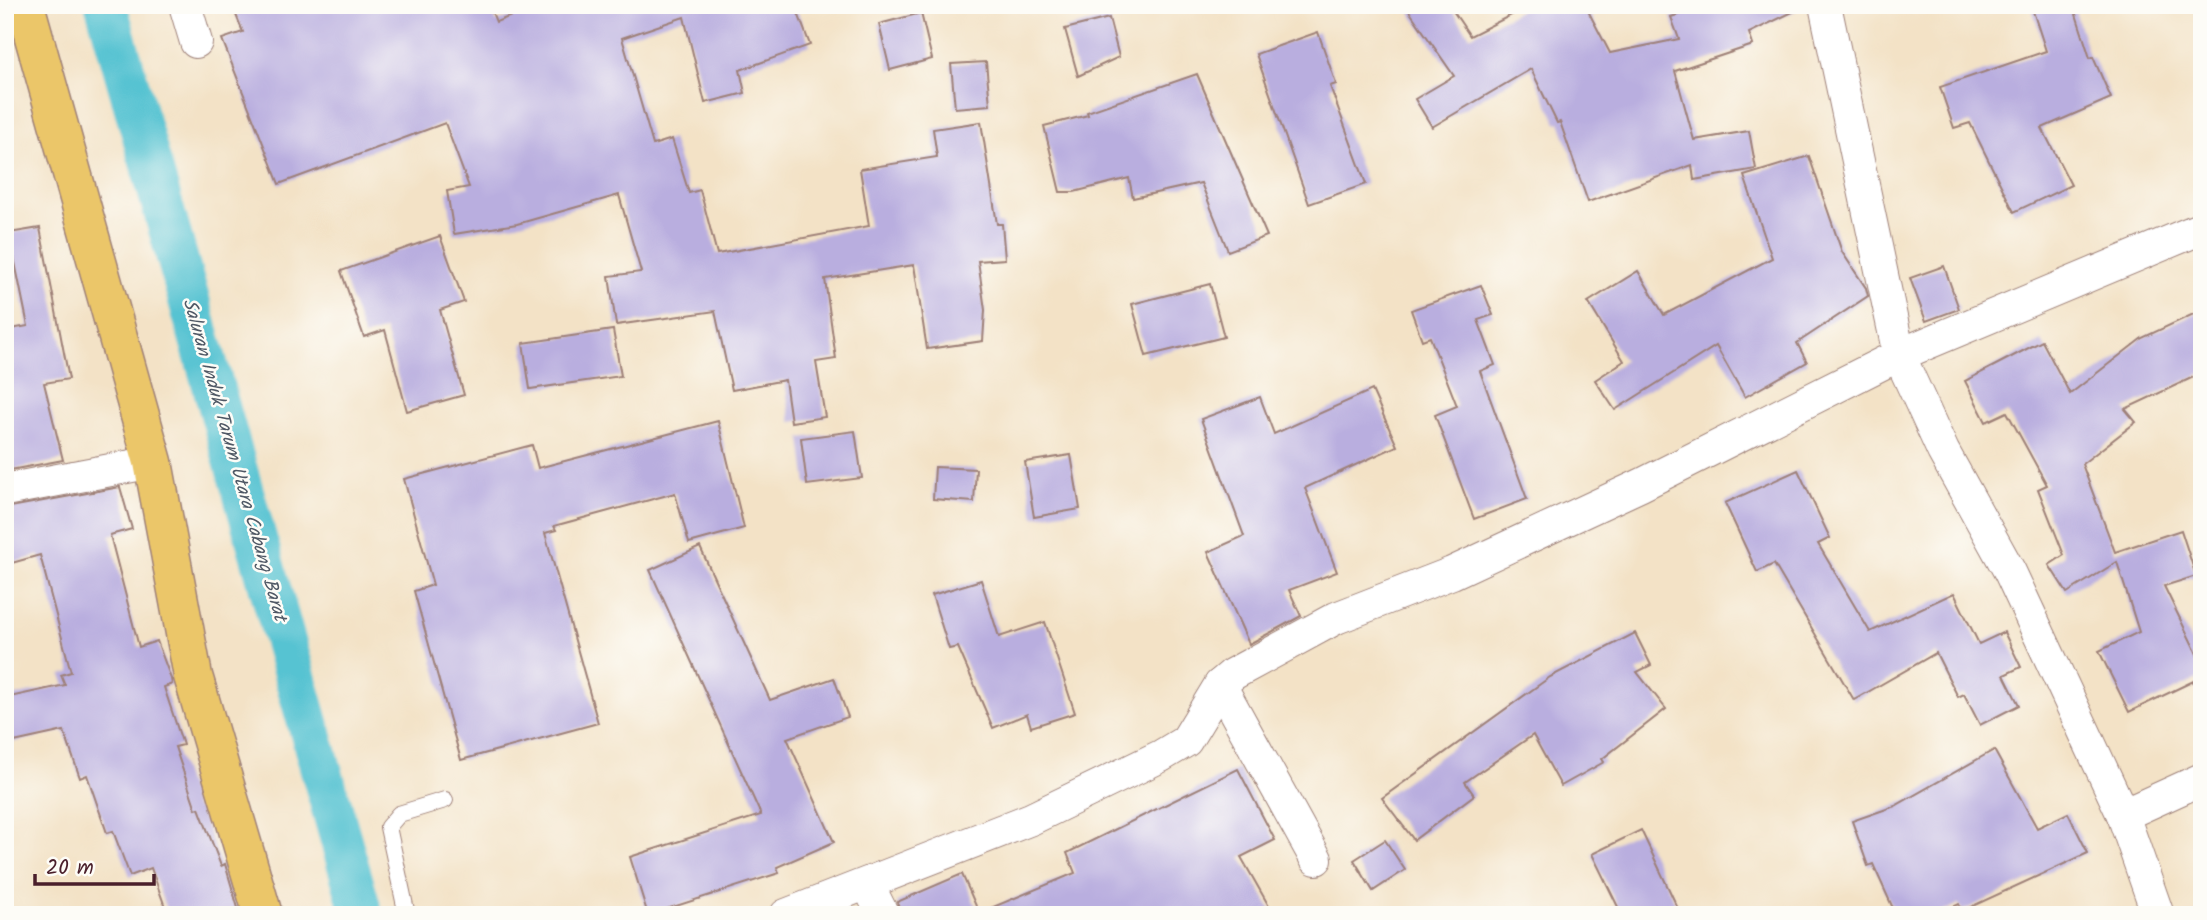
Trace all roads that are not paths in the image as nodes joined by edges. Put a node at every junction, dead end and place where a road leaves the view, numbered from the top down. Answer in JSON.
{"nodes":[{"id":1,"x":24,"y":5,"type":"edge"},
{"id":2,"x":185,"y":5,"type":"edge"},
{"id":3,"x":1825,"y":5,"type":"edge"},
{"id":4,"x":197,"y":42,"type":"dead end"},
{"id":5,"x":2202,"y":228,"type":"edge"},
{"id":6,"x":1899,"y":355,"type":"junction"},
{"id":7,"x":153,"y":463,"type":"junction"},
{"id":8,"x":5,"y":490,"type":"edge"},
{"id":9,"x":1220,"y":685,"type":"junction"},
{"id":10,"x":2202,"y":779,"type":"edge"},
{"id":11,"x":445,"y":800,"type":"dead end"},
{"id":12,"x":2123,"y":815,"type":"junction"},
{"id":13,"x":1316,"y":859,"type":"dead end"},
{"id":14,"x":868,"y":885,"type":"junction"},
{"id":15,"x":263,"y":915,"type":"edge"},
{"id":16,"x":407,"y":915,"type":"edge"},
{"id":17,"x":786,"y":915,"type":"edge"},
{"id":18,"x":883,"y":915,"type":"edge"},
{"id":19,"x":2158,"y":915,"type":"edge"}],
"edges":[{"from":1,"to":7,"type":"main road"},
{"from":2,"to":4,"type":"street"},
{"from":3,"to":6,"type":"street"},
{"from":5,"to":6,"type":"street"},
{"from":6,"to":9,"type":"street"},
{"from":6,"to":12,"type":"street"},
{"from":7,"to":8,"type":"street"},
{"from":7,"to":15,"type":"main road"},
{"from":9,"to":13,"type":"street"},
{"from":9,"to":14,"type":"street"},
{"from":10,"to":12,"type":"street"},
{"from":11,"to":16,"type":"lane"},
{"from":12,"to":19,"type":"street"},
{"from":14,"to":17,"type":"street"},
{"from":14,"to":18,"type":"street"}]}
